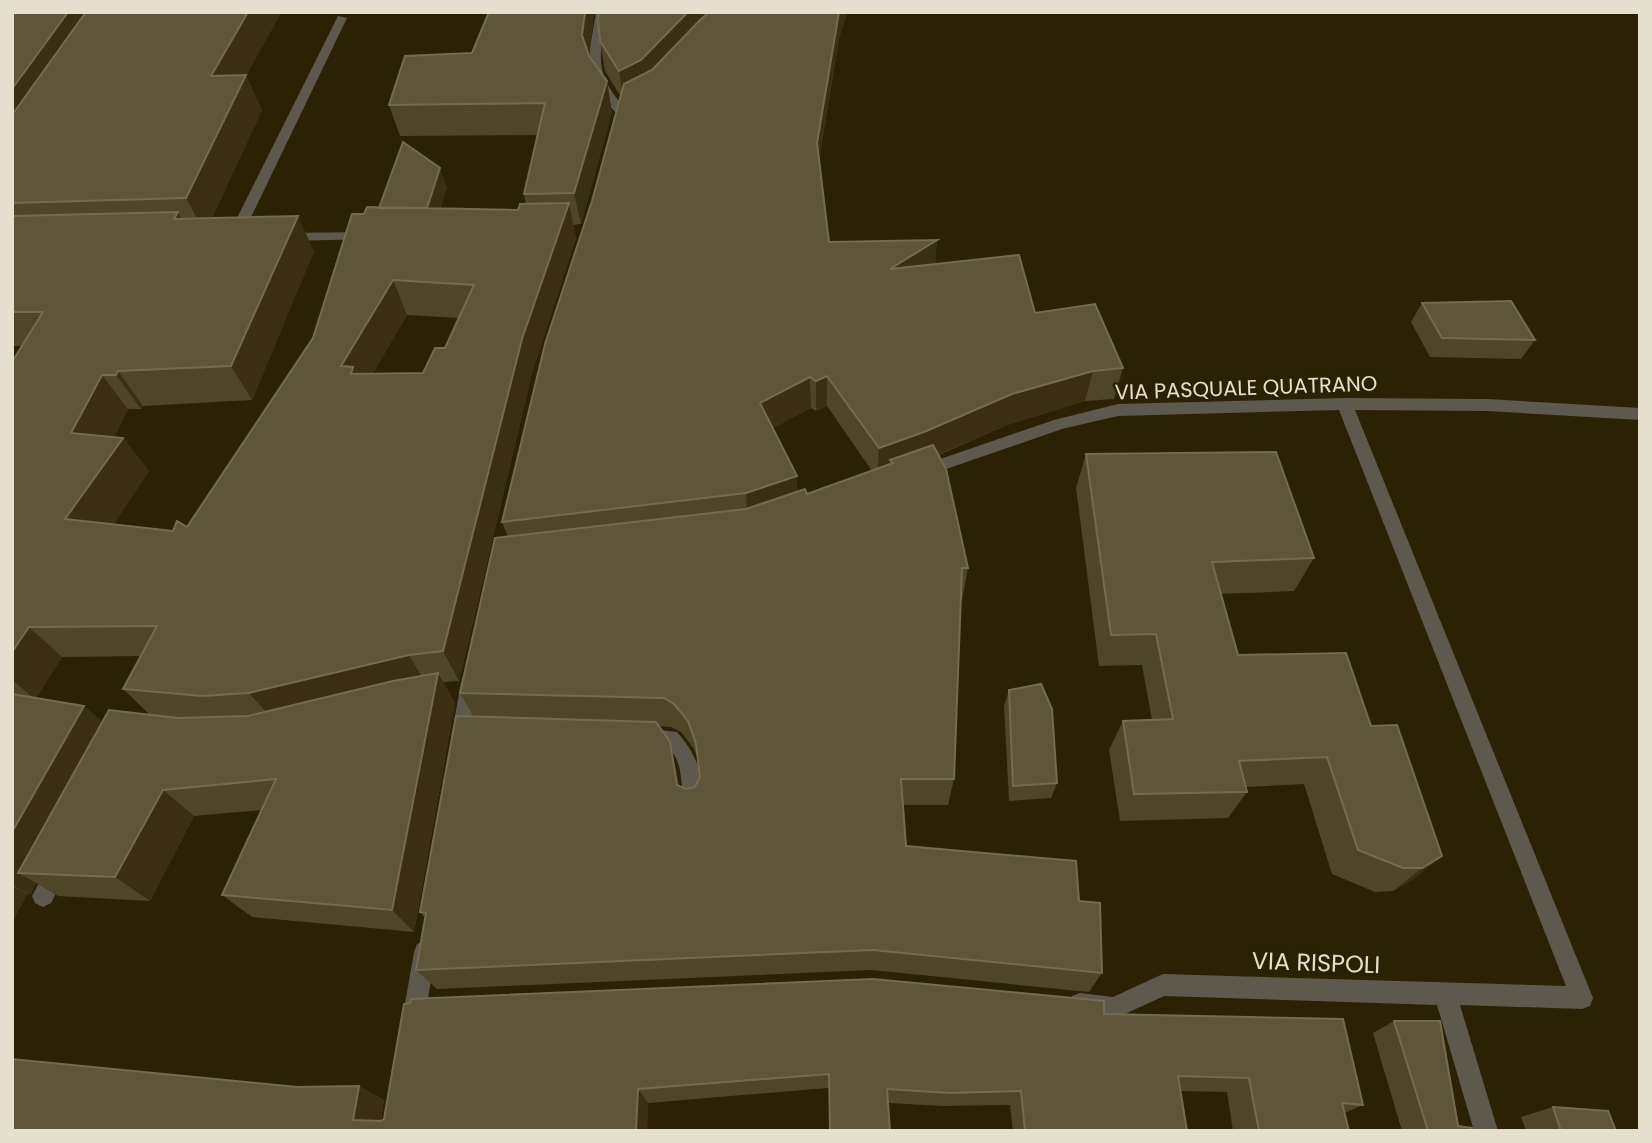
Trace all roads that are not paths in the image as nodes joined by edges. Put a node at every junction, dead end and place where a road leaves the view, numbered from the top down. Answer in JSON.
{"nodes":[{"id":1,"x":601,"y":12,"type":"edge"},
{"id":2,"x":342,"y":18,"type":"dead end"},
{"id":3,"x":624,"y":114,"type":"edge"},
{"id":4,"x":382,"y":235,"type":"edge"},
{"id":5,"x":275,"y":238,"type":"edge"},
{"id":6,"x":234,"y":239,"type":"edge"},
{"id":7,"x":1345,"y":404,"type":"junction"},
{"id":8,"x":1640,"y":414,"type":"edge"},
{"id":9,"x":904,"y":478,"type":"edge"},
{"id":10,"x":474,"y":664,"type":"edge"},
{"id":11,"x":628,"y":737,"type":"edge"},
{"id":12,"x":457,"y":760,"type":"edge"},
{"id":13,"x":693,"y":803,"type":"edge"},
{"id":14,"x":69,"y":848,"type":"edge"},
{"id":15,"x":43,"y":896,"type":"edge"},
{"id":16,"x":428,"y":936,"type":"edge"},
{"id":17,"x":1445,"y":993,"type":"junction"},
{"id":18,"x":444,"y":1002,"type":"edge"},
{"id":19,"x":1060,"y":1002,"type":"edge"},
{"id":20,"x":416,"y":1004,"type":"junction"},
{"id":21,"x":409,"y":1042,"type":"edge"},
{"id":22,"x":1486,"y":1131,"type":"edge"}],
"edges":[{"from":1,"to":3,"type":"street"},
{"from":2,"to":6,"type":"street"},
{"from":4,"to":5,"type":"street"},
{"from":7,"to":8,"type":"street","name":"VIA PASQUALE QUATRANO"},
{"from":7,"to":9,"type":"street","name":"VIA PASQUALE QUATRANO"},
{"from":7,"to":17,"type":"street","name":"VIA RISPOLI"},
{"from":10,"to":12,"type":"street"},
{"from":11,"to":13,"type":"street"},
{"from":14,"to":15,"type":"street"},
{"from":16,"to":20,"type":"street"},
{"from":17,"to":19,"type":"street","name":"VIA RISPOLI"},
{"from":17,"to":22,"type":"street"},
{"from":18,"to":20,"type":"street"},
{"from":20,"to":21,"type":"street"}]}
